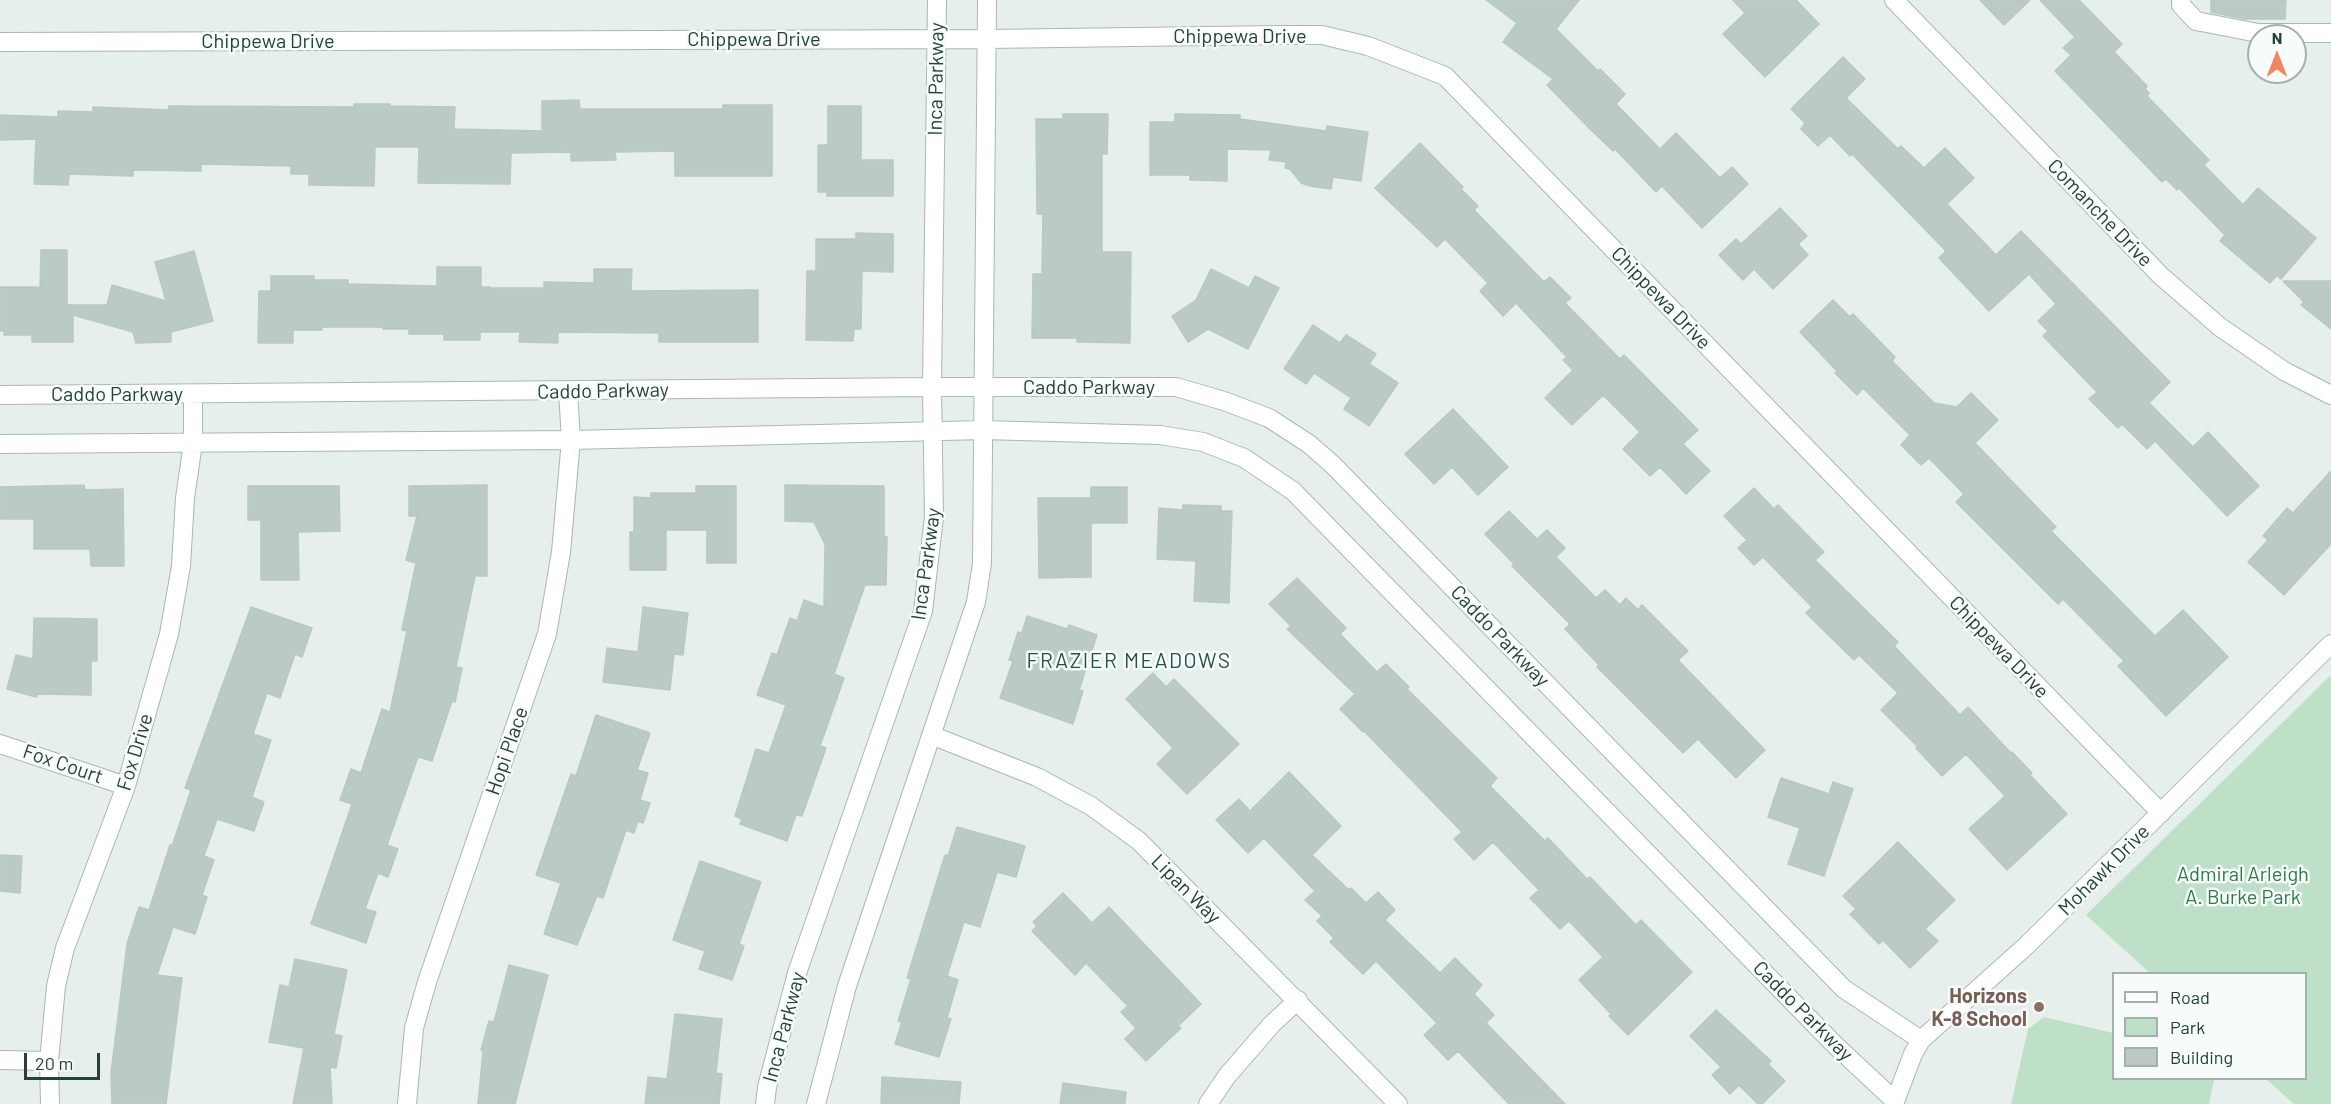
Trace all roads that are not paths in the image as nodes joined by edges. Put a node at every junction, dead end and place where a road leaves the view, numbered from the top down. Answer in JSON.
{"nodes":[{"id":1,"x":937,"y":0,"type":"edge"},
{"id":2,"x":987,"y":0,"type":"edge"},
{"id":3,"x":1894,"y":0,"type":"edge"},
{"id":4,"x":2181,"y":0,"type":"edge"},
{"id":5,"x":2331,"y":33,"type":"edge"},
{"id":6,"x":937,"y":39,"type":"junction"},
{"id":7,"x":987,"y":39,"type":"junction"},
{"id":8,"x":0,"y":42,"type":"edge"},
{"id":9,"x":932,"y":387,"type":"junction"},
{"id":10,"x":985,"y":387,"type":"junction"},
{"id":11,"x":568,"y":391,"type":"junction"},
{"id":12,"x":193,"y":394,"type":"junction"},
{"id":13,"x":0,"y":395,"type":"edge"},
{"id":14,"x":2331,"y":395,"type":"edge"},
{"id":15,"x":934,"y":430,"type":"junction"},
{"id":16,"x":984,"y":430,"type":"junction"},
{"id":17,"x":571,"y":440,"type":"junction"},
{"id":18,"x":193,"y":443,"type":"junction"},
{"id":19,"x":0,"y":444,"type":"edge"},
{"id":20,"x":2331,"y":645,"type":"edge"},
{"id":21,"x":931,"y":735,"type":"junction"},
{"id":22,"x":0,"y":744,"type":"edge"},
{"id":23,"x":126,"y":786,"type":"junction"},
{"id":24,"x":2161,"y":813,"type":"junction"},
{"id":25,"x":1298,"y":1000,"type":"junction"},
{"id":26,"x":1921,"y":1040,"type":"junction"},
{"id":27,"x":0,"y":1060,"type":"edge"},
{"id":28,"x":49,"y":1061,"type":"junction"},
{"id":29,"x":1894,"y":1102,"type":"edge"},
{"id":30,"x":50,"y":1104,"type":"edge"},
{"id":31,"x":407,"y":1104,"type":"edge"},
{"id":32,"x":765,"y":1104,"type":"edge"},
{"id":33,"x":816,"y":1104,"type":"edge"},
{"id":34,"x":1209,"y":1104,"type":"edge"},
{"id":35,"x":1398,"y":1104,"type":"edge"}],
"edges":[{"from":1,"to":6,"type":"street","name":"Inca Parkway"},
{"from":2,"to":7,"type":"street"},
{"from":3,"to":14,"type":"street","name":"Comanche Drive"},
{"from":4,"to":5,"type":"street"},
{"from":6,"to":7,"type":"street","name":"Chippewa Drive"},
{"from":6,"to":8,"type":"street","name":"Chippewa Drive"},
{"from":6,"to":9,"type":"street","name":"Inca Parkway"},
{"from":7,"to":10,"type":"street"},
{"from":7,"to":24,"type":"street","name":"Chippewa Drive"},
{"from":9,"to":10,"type":"street","name":"Caddo Parkway"},
{"from":9,"to":11,"type":"street","name":"Caddo Parkway"},
{"from":9,"to":15,"type":"street","name":"Inca Parkway"},
{"from":10,"to":16,"type":"street"},
{"from":10,"to":26,"type":"street","name":"Caddo Parkway"},
{"from":11,"to":12,"type":"street","name":"Caddo Parkway"},
{"from":11,"to":17,"type":"street","name":"Hopi Place"},
{"from":12,"to":13,"type":"street","name":"Caddo Parkway"},
{"from":12,"to":18,"type":"street","name":"Fox Drive"},
{"from":15,"to":16,"type":"street","name":"Caddo Parkway"},
{"from":15,"to":17,"type":"street","name":"Caddo Parkway"},
{"from":15,"to":32,"type":"street","name":"Inca Parkway"},
{"from":16,"to":21,"type":"street"},
{"from":16,"to":29,"type":"street","name":"Caddo Parkway"},
{"from":17,"to":18,"type":"street","name":"Caddo Parkway"},
{"from":17,"to":31,"type":"street","name":"Hopi Place"},
{"from":18,"to":19,"type":"street","name":"Caddo Parkway"},
{"from":18,"to":23,"type":"street","name":"Fox Drive"},
{"from":20,"to":24,"type":"street","name":"Mohawk Drive"},
{"from":21,"to":25,"type":"street","name":"Lipan Way"},
{"from":21,"to":33,"type":"street"},
{"from":22,"to":23,"type":"street","name":"Fox Court"},
{"from":23,"to":28,"type":"street","name":"Fox Drive"},
{"from":24,"to":26,"type":"street","name":"Mohawk Drive"},
{"from":25,"to":34,"type":"street"},
{"from":25,"to":35,"type":"street","name":"Lipan Way"},
{"from":26,"to":29,"type":"street","name":"Mohawk Drive"},
{"from":27,"to":28,"type":"street"},
{"from":28,"to":30,"type":"street","name":"Fox Drive"}]}
